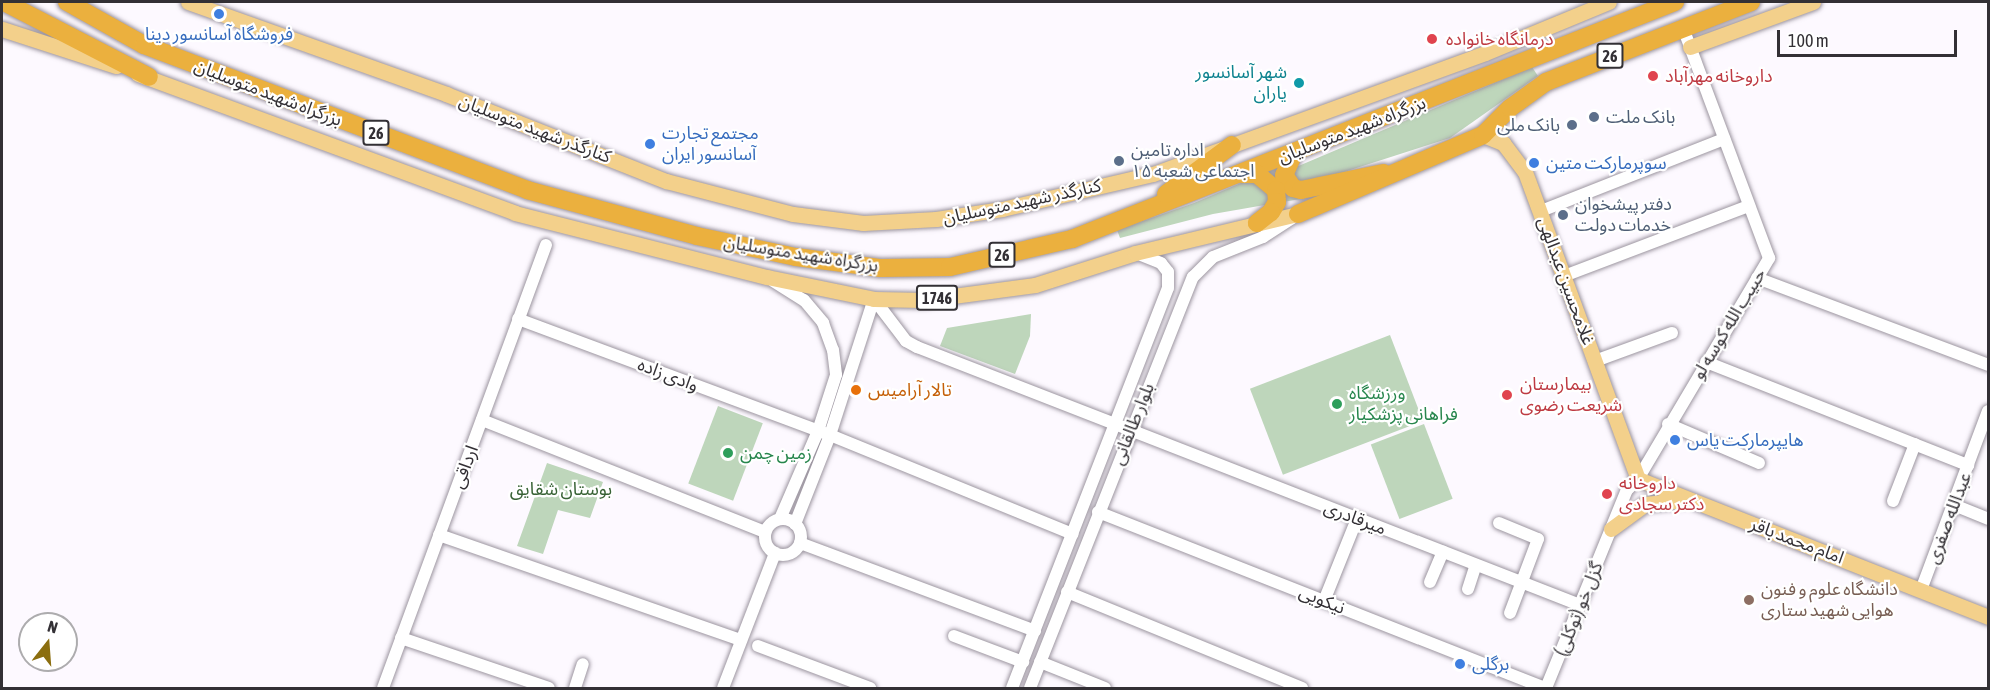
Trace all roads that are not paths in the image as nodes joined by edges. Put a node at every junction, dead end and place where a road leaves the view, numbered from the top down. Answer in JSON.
{"nodes":[{"id":1,"x":4,"y":2,"type":"edge"},
{"id":2,"x":67,"y":2,"type":"edge"},
{"id":3,"x":188,"y":2,"type":"edge"},
{"id":4,"x":1609,"y":2,"type":"edge"},
{"id":5,"x":1675,"y":2,"type":"edge"},
{"id":6,"x":1751,"y":2,"type":"edge"},
{"id":7,"x":1813,"y":2,"type":"edge"},
{"id":8,"x":1683,"y":28,"type":"junction"},
{"id":9,"x":2,"y":29,"type":"edge"},
{"id":10,"x":1690,"y":47,"type":"junction"},
{"id":11,"x":149,"y":77,"type":"junction"},
{"id":12,"x":1484,"y":135,"type":"junction"},
{"id":13,"x":1724,"y":140,"type":"junction"},
{"id":14,"x":1232,"y":145,"type":"junction"},
{"id":15,"x":1294,"y":153,"type":"junction"},
{"id":16,"x":1392,"y":172,"type":"junction"},
{"id":17,"x":1236,"y":174,"type":"junction"},
{"id":18,"x":1748,"y":206,"type":"junction"},
{"id":19,"x":1541,"y":211,"type":"junction"},
{"id":20,"x":1138,"y":213,"type":"junction"},
{"id":21,"x":1298,"y":214,"type":"junction"},
{"id":22,"x":1257,"y":223,"type":"junction"},
{"id":23,"x":546,"y":245,"type":"dead end"},
{"id":24,"x":1135,"y":253,"type":"junction"},
{"id":25,"x":1564,"y":276,"type":"junction"},
{"id":26,"x":767,"y":277,"type":"junction"},
{"id":27,"x":1757,"y":278,"type":"junction"},
{"id":28,"x":874,"y":299,"type":"junction"},
{"id":29,"x":518,"y":319,"type":"junction"},
{"id":30,"x":1672,"y":333,"type":"dead end"},
{"id":31,"x":1595,"y":361,"type":"junction"},
{"id":32,"x":1706,"y":362,"type":"junction"},
{"id":33,"x":1989,"y":365,"type":"edge"},
{"id":34,"x":1989,"y":411,"type":"edge"},
{"id":35,"x":482,"y":420,"type":"junction"},
{"id":36,"x":1115,"y":424,"type":"junction"},
{"id":37,"x":1668,"y":424,"type":"junction"},
{"id":38,"x":1130,"y":430,"type":"junction"},
{"id":39,"x":824,"y":433,"type":"junction"},
{"id":40,"x":1915,"y":444,"type":"junction"},
{"id":41,"x":1759,"y":463,"type":"dead end"},
{"id":42,"x":1968,"y":465,"type":"junction"},
{"id":43,"x":1638,"y":479,"type":"junction"},
{"id":44,"x":1693,"y":501,"type":"junction"},
{"id":45,"x":1893,"y":501,"type":"dead end"},
{"id":46,"x":1953,"y":505,"type":"junction"},
{"id":47,"x":1098,"y":512,"type":"junction"},
{"id":48,"x":780,"y":519,"type":"junction"},
{"id":49,"x":1357,"y":519,"type":"junction"},
{"id":50,"x":1989,"y":519,"type":"edge"},
{"id":51,"x":1499,"y":523,"type":"dead end"},
{"id":52,"x":795,"y":524,"type":"junction"},
{"id":53,"x":1611,"y":529,"type":"junction"},
{"id":54,"x":765,"y":532,"type":"junction"},
{"id":55,"x":1073,"y":534,"type":"junction"},
{"id":56,"x":439,"y":535,"type":"junction"},
{"id":57,"x":800,"y":543,"type":"junction"},
{"id":58,"x":1443,"y":552,"type":"junction"},
{"id":59,"x":775,"y":554,"type":"junction"},
{"id":60,"x":1476,"y":565,"type":"junction"},
{"id":61,"x":1430,"y":582,"type":"dead end"},
{"id":62,"x":1520,"y":582,"type":"junction"},
{"id":63,"x":1468,"y":589,"type":"dead end"},
{"id":64,"x":1921,"y":590,"type":"junction"},
{"id":65,"x":1067,"y":592,"type":"junction"},
{"id":66,"x":1324,"y":601,"type":"junction"},
{"id":67,"x":1580,"y":605,"type":"junction"},
{"id":68,"x":1510,"y":613,"type":"dead end"},
{"id":69,"x":1989,"y":617,"type":"edge"},
{"id":70,"x":1035,"y":631,"type":"junction"},
{"id":71,"x":954,"y":636,"type":"dead end"},
{"id":72,"x":401,"y":638,"type":"junction"},
{"id":73,"x":740,"y":640,"type":"junction"},
{"id":74,"x":758,"y":646,"type":"dead end"},
{"id":75,"x":1023,"y":662,"type":"junction"},
{"id":76,"x":1040,"y":662,"type":"junction"},
{"id":77,"x":583,"y":664,"type":"dead end"},
{"id":78,"x":1294,"y":687,"type":"edge"},
{"id":79,"x":383,"y":688,"type":"edge"},
{"id":80,"x":549,"y":688,"type":"edge"},
{"id":81,"x":575,"y":688,"type":"edge"},
{"id":82,"x":723,"y":688,"type":"edge"},
{"id":83,"x":870,"y":688,"type":"edge"},
{"id":84,"x":1012,"y":688,"type":"edge"},
{"id":85,"x":1030,"y":688,"type":"edge"},
{"id":86,"x":1106,"y":688,"type":"edge"},
{"id":87,"x":1546,"y":688,"type":"edge"}],
"edges":[{"from":1,"to":11,"type":"highway"},
{"from":2,"to":20,"type":"highway","name":"بزرگراه شهید متوسلیان","number":"26"},
{"from":3,"to":14,"type":"main road","name":"کنارگذر شهید متوسلیان"},
{"from":4,"to":14,"type":"main road","name":"کنارگذر شهید متوسلیان"},
{"from":5,"to":15,"type":"highway","name":"بزرگراه شهید متوسلیان","number":"26"},
{"from":6,"to":8,"type":"highway","number":"26"},
{"from":7,"to":10,"type":"main road"},
{"from":8,"to":10,"type":"street","name":"حبیب الله کوسه لو"},
{"from":8,"to":12,"type":"highway","number":"26"},
{"from":9,"to":11,"type":"main road"},
{"from":10,"to":13,"type":"street","name":"حبیب الله کوسه لو"},
{"from":11,"to":26,"type":"main road","number":"1746"},
{"from":12,"to":16,"type":"highway","number":"26"},
{"from":12,"to":19,"type":"main road","name":"غلامحسین عبدالهی"},
{"from":13,"to":18,"type":"street","name":"حبیب الله کوسه لو"},
{"from":13,"to":19,"type":"street"},
{"from":14,"to":20,"type":"highway"},
{"from":15,"to":16,"type":"highway"},
{"from":15,"to":17,"type":"highway","name":"بزرگراه شهید متوسلیان","number":"26"},
{"from":16,"to":21,"type":"highway","number":"26"},
{"from":17,"to":20,"type":"highway","name":"بزرگراه شهید متوسلیان","number":"26"},
{"from":17,"to":22,"type":"highway"},
{"from":18,"to":25,"type":"street"},
{"from":18,"to":27,"type":"street","name":"حبیب الله کوسه لو"},
{"from":19,"to":25,"type":"main road","name":"غلامحسین عبدالهی"},
{"from":21,"to":22,"type":"main road","number":"1746"},
{"from":21,"to":38,"type":"street","name":"بلوار طالقانی"},
{"from":22,"to":24,"type":"main road","number":"1746"},
{"from":23,"to":29,"type":"street","name":"ارداقی"},
{"from":24,"to":28,"type":"main road","number":"1746"},
{"from":24,"to":36,"type":"street","name":"بلوار طالقانی"},
{"from":25,"to":31,"type":"main road","name":"غلامحسین عبدالهی"},
{"from":26,"to":28,"type":"main road","number":"1746"},
{"from":26,"to":39,"type":"street"},
{"from":27,"to":32,"type":"street","name":"حبیب الله کوسه لو"},
{"from":27,"to":33,"type":"street"},
{"from":28,"to":36,"type":"street"},
{"from":28,"to":39,"type":"street"},
{"from":29,"to":35,"type":"street","name":"ارداقی"},
{"from":29,"to":39,"type":"street","name":"وادی زاده"},
{"from":30,"to":31,"type":"street"},
{"from":31,"to":43,"type":"main road","name":"غلامحسین عبدالهی"},
{"from":32,"to":37,"type":"street","name":"حبیب الله کوسه لو"},
{"from":32,"to":40,"type":"street"},
{"from":34,"to":42,"type":"street","name":"عبدالله صفری"},
{"from":35,"to":54,"type":"street"},
{"from":35,"to":56,"type":"street","name":"ارداقی"},
{"from":36,"to":38,"type":"street","name":"میرقادری"},
{"from":36,"to":55,"type":"street","name":"بلوار طالقانی"},
{"from":37,"to":41,"type":"street"},
{"from":37,"to":43,"type":"street","name":"حبیب الله کوسه لو"},
{"from":38,"to":47,"type":"street","name":"بلوار طالقانی"},
{"from":38,"to":49,"type":"street","name":"میرقادری"},
{"from":39,"to":48,"type":"street"},
{"from":39,"to":52,"type":"street"},
{"from":39,"to":55,"type":"street","name":"وادی زاده"},
{"from":40,"to":42,"type":"street"},
{"from":40,"to":45,"type":"street"},
{"from":42,"to":46,"type":"street","name":"عبدالله صفری"},
{"from":43,"to":44,"type":"main road","name":"امام محمد باقر"},
{"from":43,"to":53,"type":"street","name":"گزل خو (توکلی)"},
{"from":44,"to":53,"type":"main road"},
{"from":44,"to":64,"type":"main road","name":"امام محمد باقر"},
{"from":46,"to":50,"type":"street"},
{"from":46,"to":64,"type":"street","name":"عبدالله صفری"},
{"from":47,"to":65,"type":"street","name":"بلوار طالقانی"},
{"from":47,"to":66,"type":"street","name":"نیکویی"},
{"from":48,"to":52,"type":"street"},
{"from":48,"to":54,"type":"street"},
{"from":49,"to":58,"type":"street","name":"میرقادری"},
{"from":49,"to":66,"type":"street"},
{"from":51,"to":62,"type":"street"},
{"from":52,"to":57,"type":"street"},
{"from":53,"to":67,"type":"street","name":"گزل خو (توکلی)"},
{"from":54,"to":59,"type":"street"},
{"from":55,"to":70,"type":"street","name":"بلوار طالقانی"},
{"from":56,"to":72,"type":"street","name":"ارداقی"},
{"from":56,"to":73,"type":"street"},
{"from":57,"to":59,"type":"street"},
{"from":57,"to":70,"type":"street"},
{"from":58,"to":60,"type":"street","name":"میرقادری"},
{"from":58,"to":61,"type":"street"},
{"from":59,"to":73,"type":"street"},
{"from":60,"to":62,"type":"street","name":"میرقادری"},
{"from":60,"to":63,"type":"street"},
{"from":62,"to":67,"type":"street","name":"میرقادری"},
{"from":62,"to":68,"type":"street"},
{"from":64,"to":69,"type":"main road","name":"امام محمد باقر"},
{"from":65,"to":76,"type":"street","name":"بلوار طالقانی"},
{"from":65,"to":78,"type":"street"},
{"from":66,"to":87,"type":"street","name":"نیکویی"},
{"from":67,"to":87,"type":"street","name":"گزل خو (توکلی)"},
{"from":70,"to":75,"type":"street","name":"بلوار طالقانی"},
{"from":71,"to":75,"type":"street"},
{"from":72,"to":79,"type":"street","name":"ارداقی"},
{"from":72,"to":80,"type":"street"},
{"from":73,"to":82,"type":"street"},
{"from":74,"to":83,"type":"street"},
{"from":75,"to":84,"type":"street","name":"بلوار طالقانی"},
{"from":76,"to":85,"type":"street","name":"بلوار طالقانی"},
{"from":76,"to":86,"type":"street"},
{"from":77,"to":81,"type":"street"}]}
